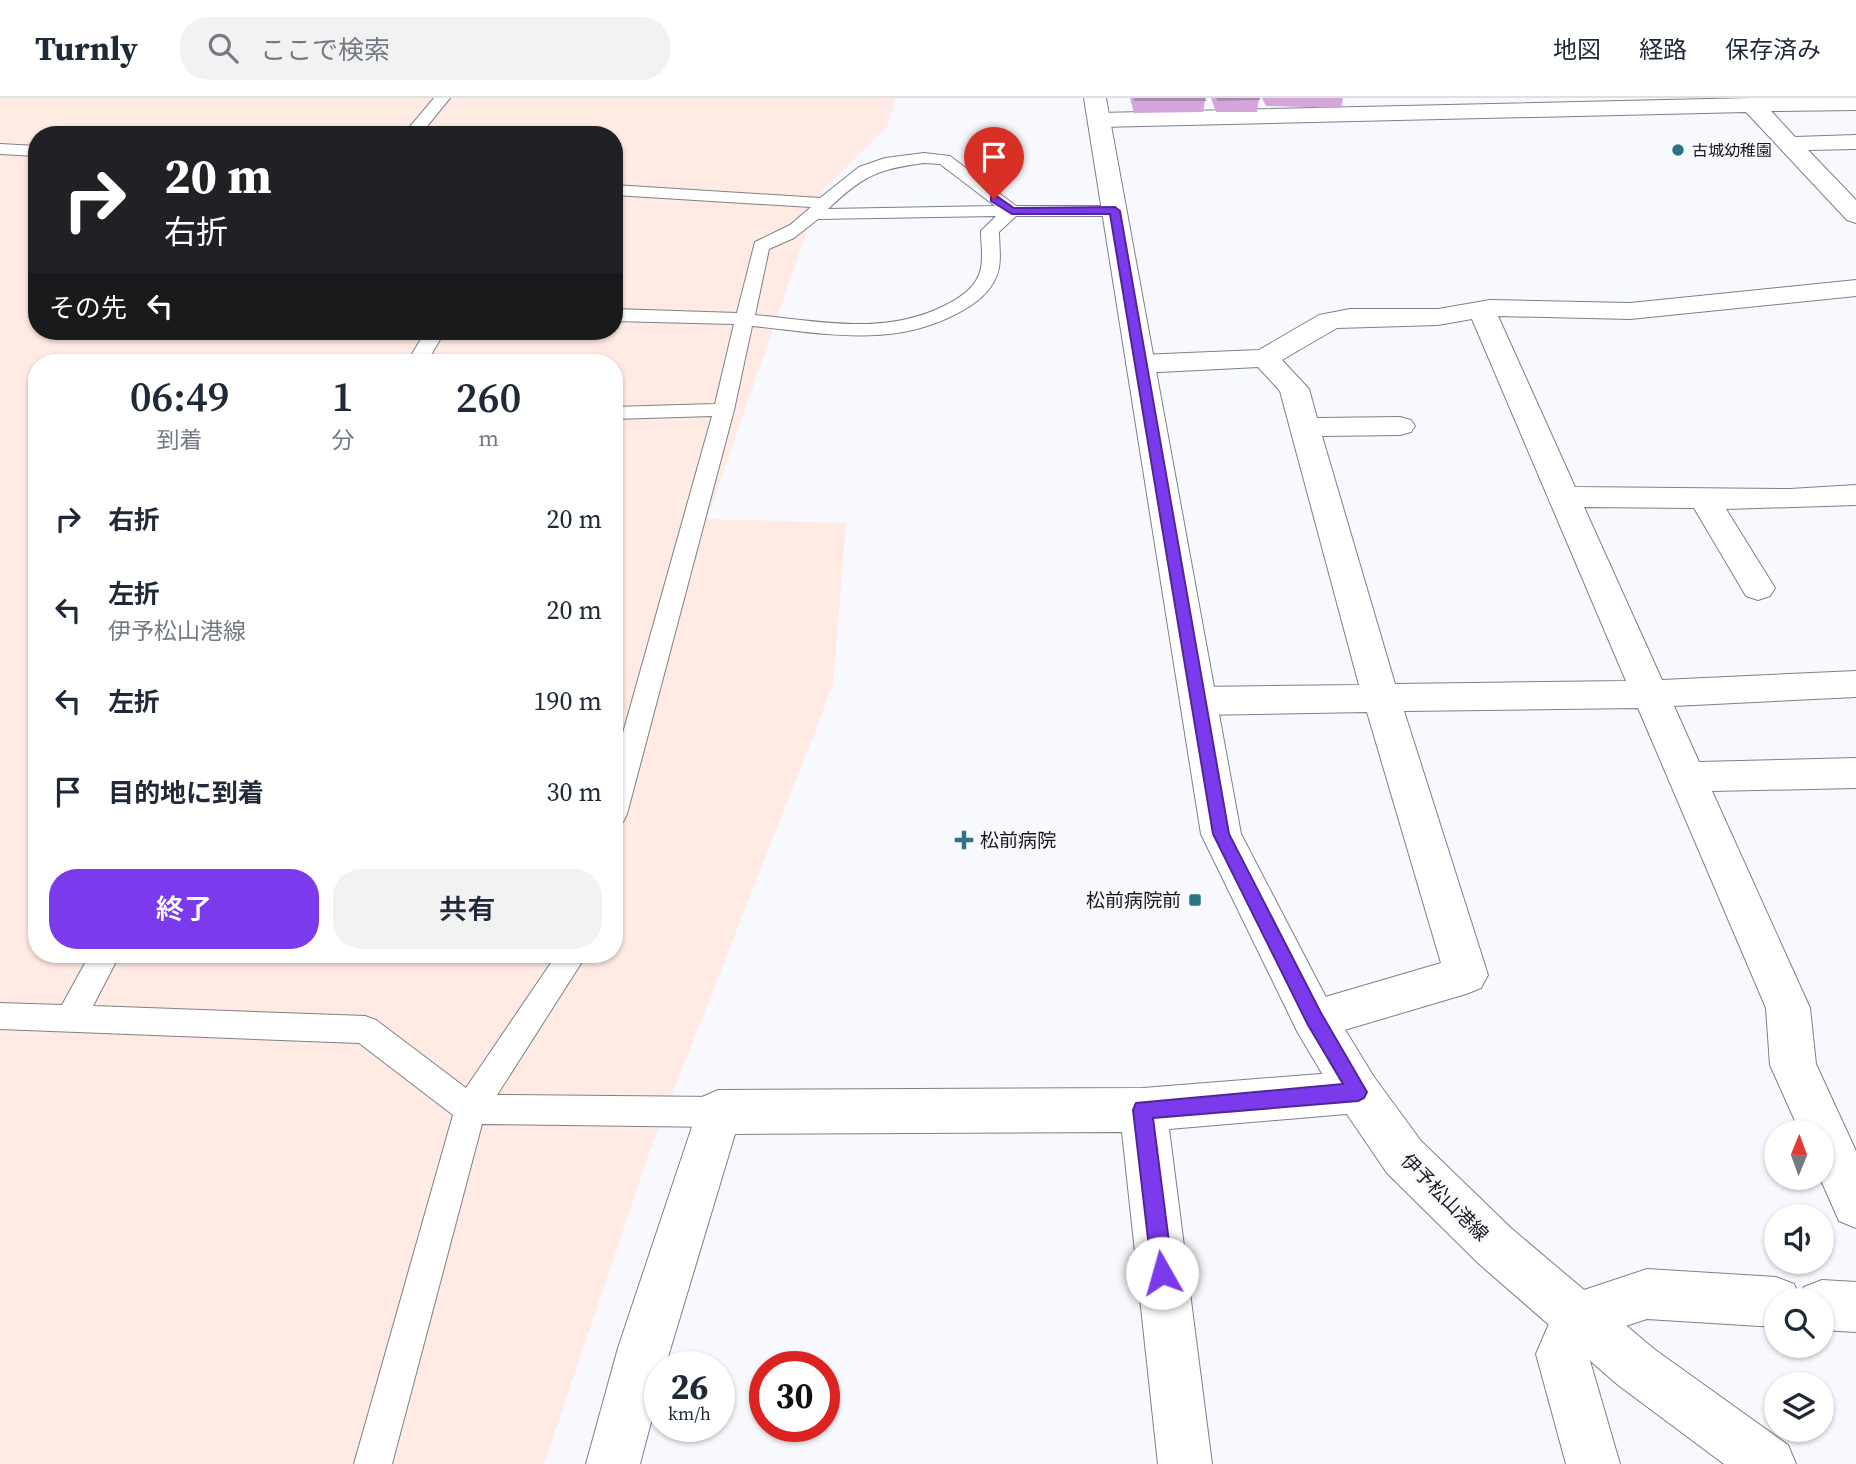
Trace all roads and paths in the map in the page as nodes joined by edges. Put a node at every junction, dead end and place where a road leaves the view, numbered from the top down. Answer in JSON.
{"nodes":[{"id":1,"x":442,"y":98,"type":"edge"},
{"id":2,"x":1609,"y":103,"type":"edge"},
{"id":3,"x":1856,"y":103,"type":"edge"},
{"id":4,"x":1513,"y":104,"type":"edge"},
{"id":5,"x":1752,"y":106,"type":"junction"},
{"id":6,"x":1097,"y":109,"type":"edge"},
{"id":7,"x":419,"y":126,"type":"edge"},
{"id":8,"x":1856,"y":142,"type":"edge"},
{"id":9,"x":1788,"y":144,"type":"junction"},
{"id":10,"x":0,"y":149,"type":"edge"},
{"id":11,"x":28,"y":151,"type":"edge"},
{"id":12,"x":623,"y":191,"type":"edge"},
{"id":13,"x":820,"y":208,"type":"junction"},
{"id":14,"x":1012,"y":211,"type":"junction"},
{"id":15,"x":1115,"y":211,"type":"junction"},
{"id":16,"x":1856,"y":215,"type":"edge"},
{"id":17,"x":1856,"y":288,"type":"edge"},
{"id":18,"x":1481,"y":309,"type":"junction"},
{"id":19,"x":623,"y":315,"type":"edge"},
{"id":20,"x":745,"y":319,"type":"junction"},
{"id":21,"x":1265,"y":358,"type":"junction"},
{"id":22,"x":1140,"y":364,"type":"junction"},
{"id":23,"x":724,"y":410,"type":"junction"},
{"id":24,"x":623,"y":413,"type":"edge"},
{"id":25,"x":1400,"y":426,"type":"dead end"},
{"id":26,"x":1305,"y":427,"type":"junction"},
{"id":27,"x":1856,"y":495,"type":"edge"},
{"id":28,"x":1563,"y":497,"type":"junction"},
{"id":29,"x":1704,"y":498,"type":"junction"},
{"id":30,"x":1758,"y":588,"type":"dead end"},
{"id":31,"x":1856,"y":684,"type":"edge"},
{"id":32,"x":1650,"y":694,"type":"junction"},
{"id":33,"x":1381,"y":698,"type":"junction"},
{"id":34,"x":1199,"y":701,"type":"junction"},
{"id":35,"x":1856,"y":773,"type":"edge"},
{"id":36,"x":1687,"y":777,"type":"junction"},
{"id":37,"x":623,"y":781,"type":"edge"},
{"id":38,"x":100,"y":963,"type":"edge"},
{"id":39,"x":567,"y":963,"type":"edge"},
{"id":40,"x":0,"y":1016,"type":"edge"},
{"id":41,"x":71,"y":1018,"type":"junction"},
{"id":42,"x":1314,"y":1019,"type":"junction"},
{"id":43,"x":1358,"y":1092,"type":"junction"},
{"id":44,"x":470,"y":1109,"type":"junction"},
{"id":45,"x":1143,"y":1110,"type":"junction"},
{"id":46,"x":719,"y":1112,"type":"junction"},
{"id":47,"x":1856,"y":1204,"type":"edge"},
{"id":48,"x":1764,"y":1301,"type":"edge"},
{"id":49,"x":1834,"y":1306,"type":"edge"},
{"id":50,"x":1856,"y":1307,"type":"edge"},
{"id":51,"x":1578,"y":1316,"type":"junction"},
{"id":52,"x":373,"y":1464,"type":"edge"},
{"id":53,"x":613,"y":1464,"type":"edge"},
{"id":54,"x":1185,"y":1464,"type":"edge"},
{"id":55,"x":1593,"y":1464,"type":"edge"},
{"id":56,"x":1769,"y":1464,"type":"edge"}],
"edges":[{"from":1,"to":7,"type":"lane"},
{"from":2,"to":4,"type":"street"},
{"from":2,"to":5,"type":"street"},
{"from":3,"to":5,"type":"street"},
{"from":4,"to":6,"type":"street"},
{"from":5,"to":9,"type":"street"},
{"from":6,"to":15,"type":"street","name":"伊予松山港線"},
{"from":8,"to":9,"type":"street"},
{"from":9,"to":16,"type":"street"},
{"from":10,"to":11,"type":"lane"},
{"from":12,"to":13,"type":"lane"},
{"from":13,"to":14,"type":"lane"},
{"from":13,"to":14,"type":"lane"},
{"from":13,"to":20,"type":"lane"},
{"from":14,"to":15,"type":"lane"},
{"from":14,"to":20,"type":"lane"},
{"from":15,"to":22,"type":"street","name":"伊予松山港線"},
{"from":17,"to":18,"type":"street"},
{"from":18,"to":21,"type":"street"},
{"from":18,"to":28,"type":"street"},
{"from":19,"to":20,"type":"lane"},
{"from":20,"to":23,"type":"lane"},
{"from":21,"to":22,"type":"street"},
{"from":21,"to":26,"type":"street"},
{"from":22,"to":34,"type":"street","name":"伊予松山港線"},
{"from":23,"to":24,"type":"lane"},
{"from":23,"to":37,"type":"lane"},
{"from":25,"to":26,"type":"street"},
{"from":26,"to":33,"type":"street"},
{"from":27,"to":29,"type":"street"},
{"from":28,"to":29,"type":"street"},
{"from":28,"to":32,"type":"street"},
{"from":29,"to":30,"type":"street"},
{"from":31,"to":32,"type":"street"},
{"from":32,"to":33,"type":"street"},
{"from":32,"to":36,"type":"street"},
{"from":33,"to":34,"type":"street"},
{"from":33,"to":42,"type":"street"},
{"from":34,"to":42,"type":"street","name":"伊予松山港線"},
{"from":35,"to":36,"type":"street"},
{"from":36,"to":47,"type":"street"},
{"from":38,"to":41,"type":"lane"},
{"from":39,"to":44,"type":"lane"},
{"from":40,"to":41,"type":"lane"},
{"from":41,"to":44,"type":"lane"},
{"from":42,"to":43,"type":"street","name":"伊予松山港線"},
{"from":43,"to":45,"type":"street"},
{"from":43,"to":51,"type":"street","name":"伊予松山港線"},
{"from":44,"to":46,"type":"lane"},
{"from":44,"to":52,"type":"lane"},
{"from":45,"to":46,"type":"street"},
{"from":45,"to":54,"type":"street"},
{"from":46,"to":53,"type":"street"},
{"from":48,"to":51,"type":"street"},
{"from":49,"to":50,"type":"street"},
{"from":51,"to":55,"type":"street"},
{"from":51,"to":56,"type":"street","name":"伊予松山港線"}]}
